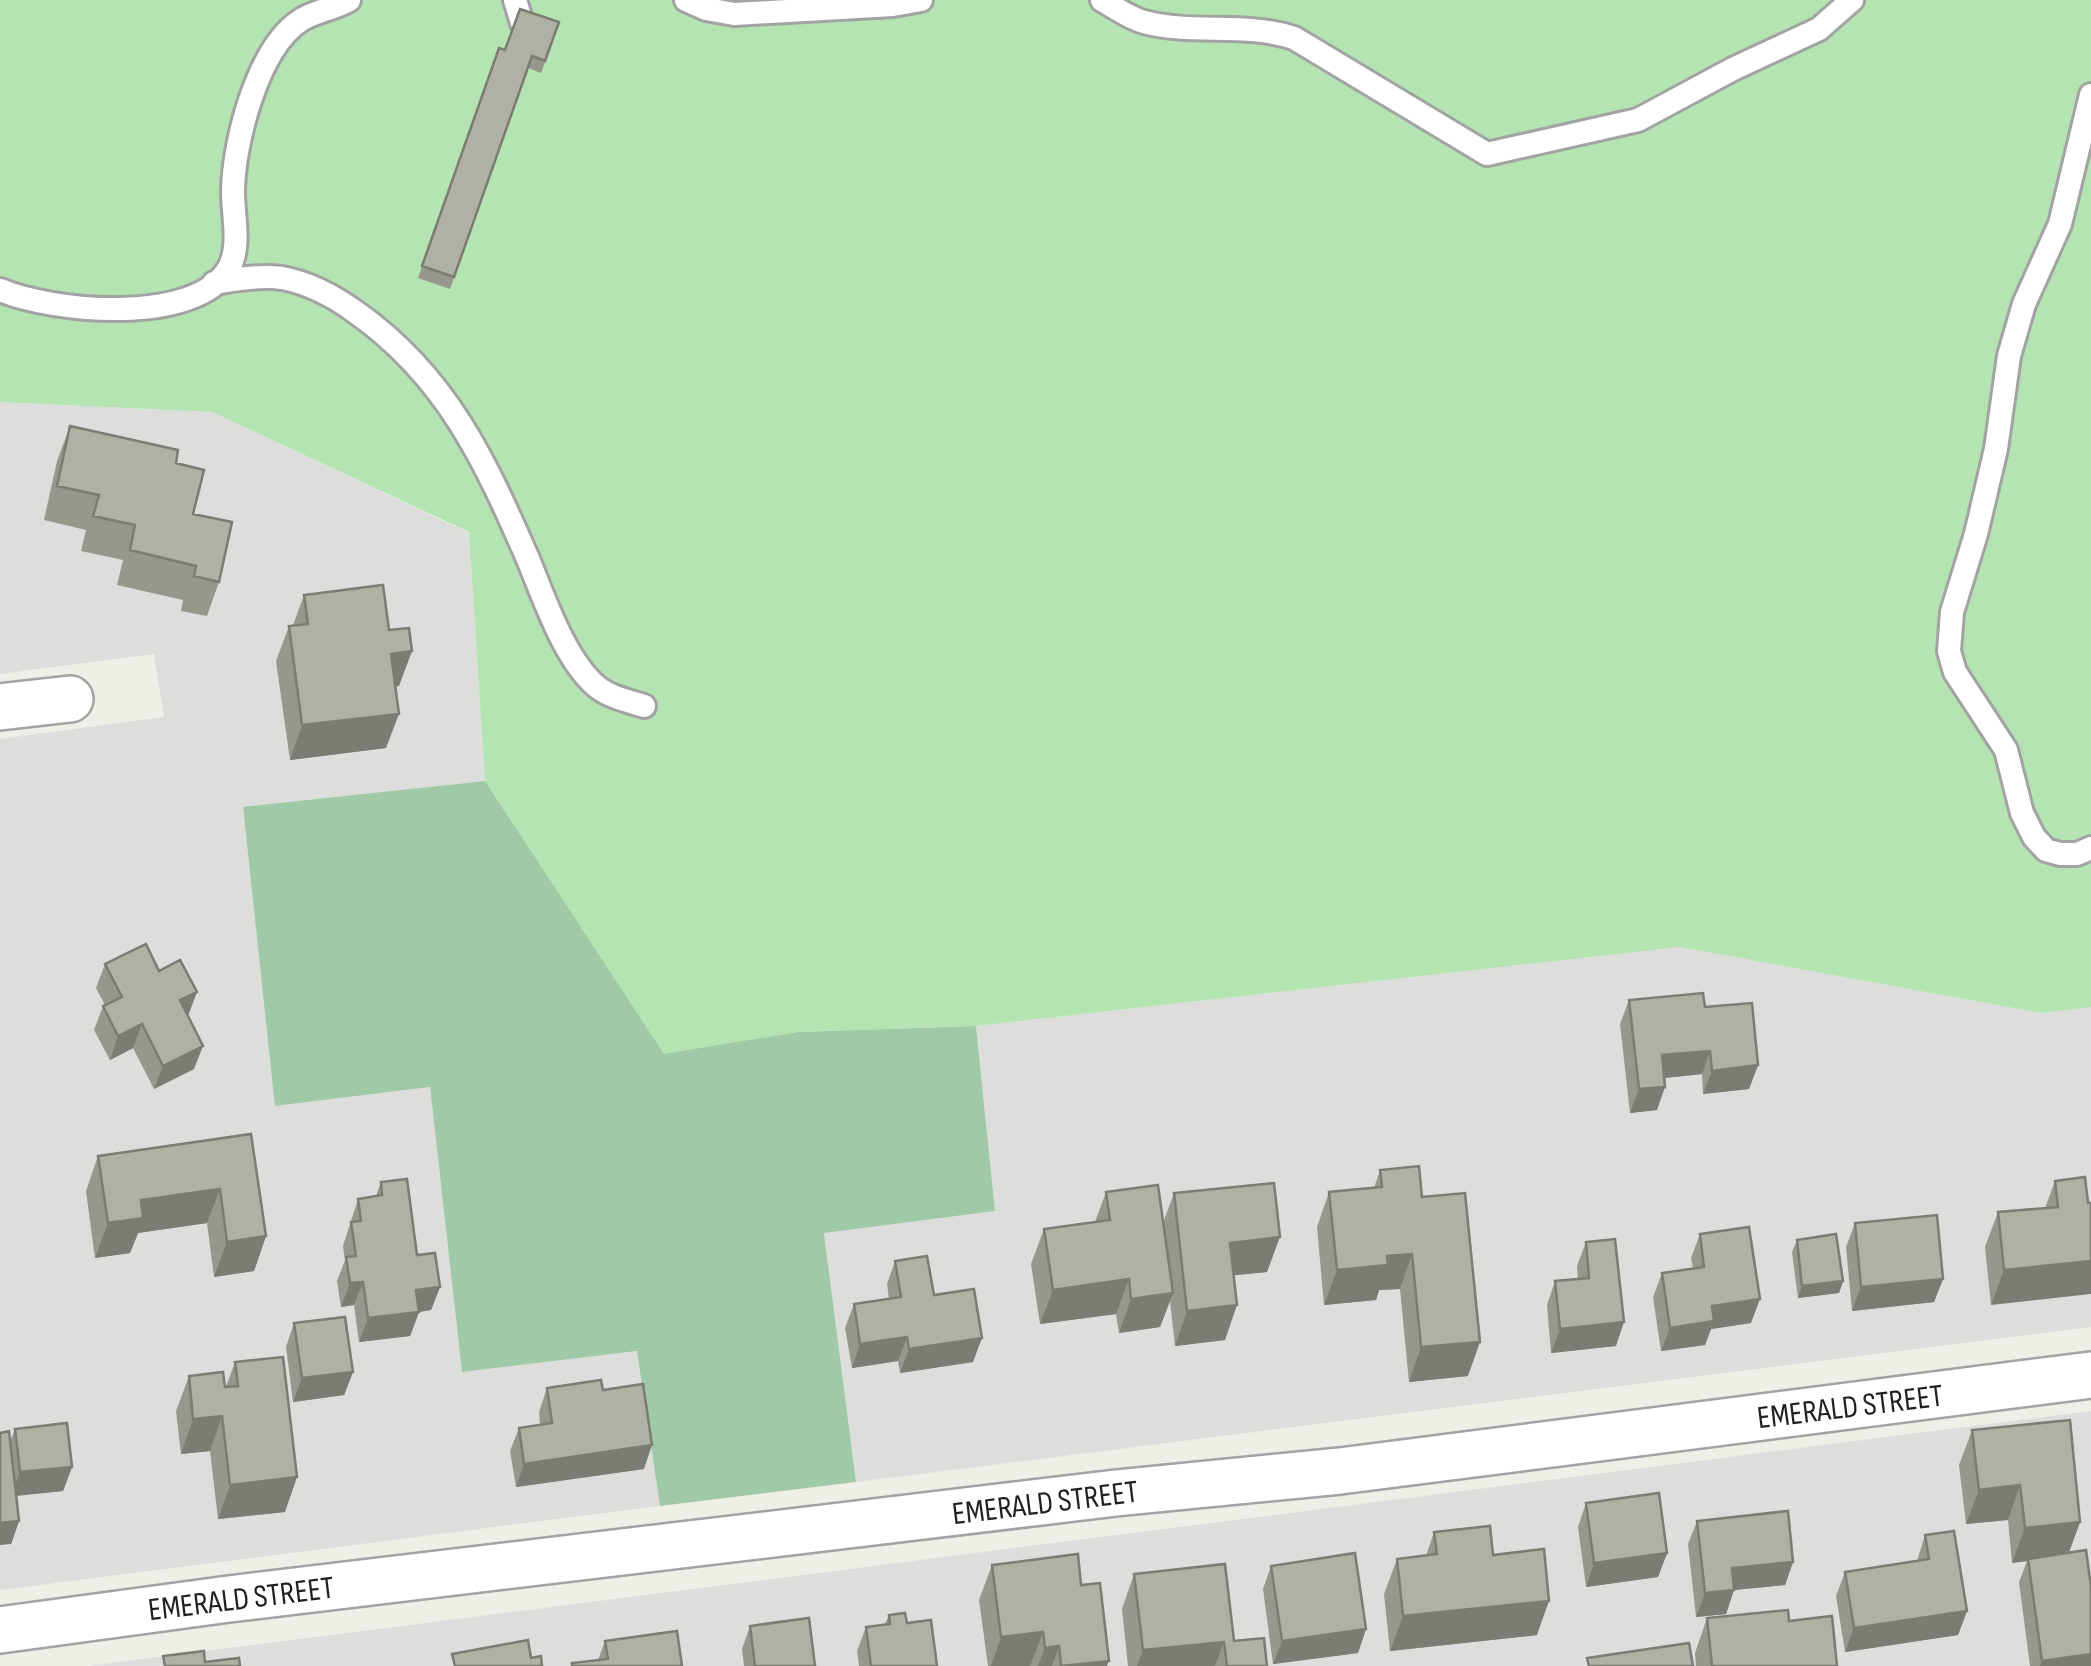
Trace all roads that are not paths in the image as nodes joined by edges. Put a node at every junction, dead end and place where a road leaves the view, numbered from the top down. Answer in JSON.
{"nodes":[{"id":1,"x":350,"y":0,"type":"edge"},
{"id":2,"x":515,"y":0,"type":"edge"},
{"id":3,"x":686,"y":0,"type":"edge"},
{"id":4,"x":921,"y":0,"type":"edge"},
{"id":5,"x":1102,"y":0,"type":"edge"},
{"id":6,"x":1852,"y":0,"type":"edge"},
{"id":7,"x":522,"y":23,"type":"edge"},
{"id":8,"x":2091,"y":95,"type":"edge"},
{"id":9,"x":214,"y":283,"type":"junction"},
{"id":10,"x":0,"y":290,"type":"edge"},
{"id":11,"x":70,"y":700,"type":"dead end"},
{"id":12,"x":644,"y":706,"type":"dead end"},
{"id":13,"x":0,"y":707,"type":"edge"},
{"id":14,"x":2091,"y":848,"type":"edge"},
{"id":15,"x":2091,"y":1374,"type":"edge"},
{"id":16,"x":0,"y":1630,"type":"edge"}],
"edges":[{"from":1,"to":9,"type":"lane"},
{"from":2,"to":7,"type":"lane"},
{"from":3,"to":4,"type":"lane"},
{"from":5,"to":6,"type":"lane"},
{"from":8,"to":14,"type":"lane"},
{"from":9,"to":10,"type":"lane"},
{"from":9,"to":12,"type":"lane"},
{"from":11,"to":13,"type":"street"},
{"from":15,"to":16,"type":"street","name":"EMERALD STREET"}]}
